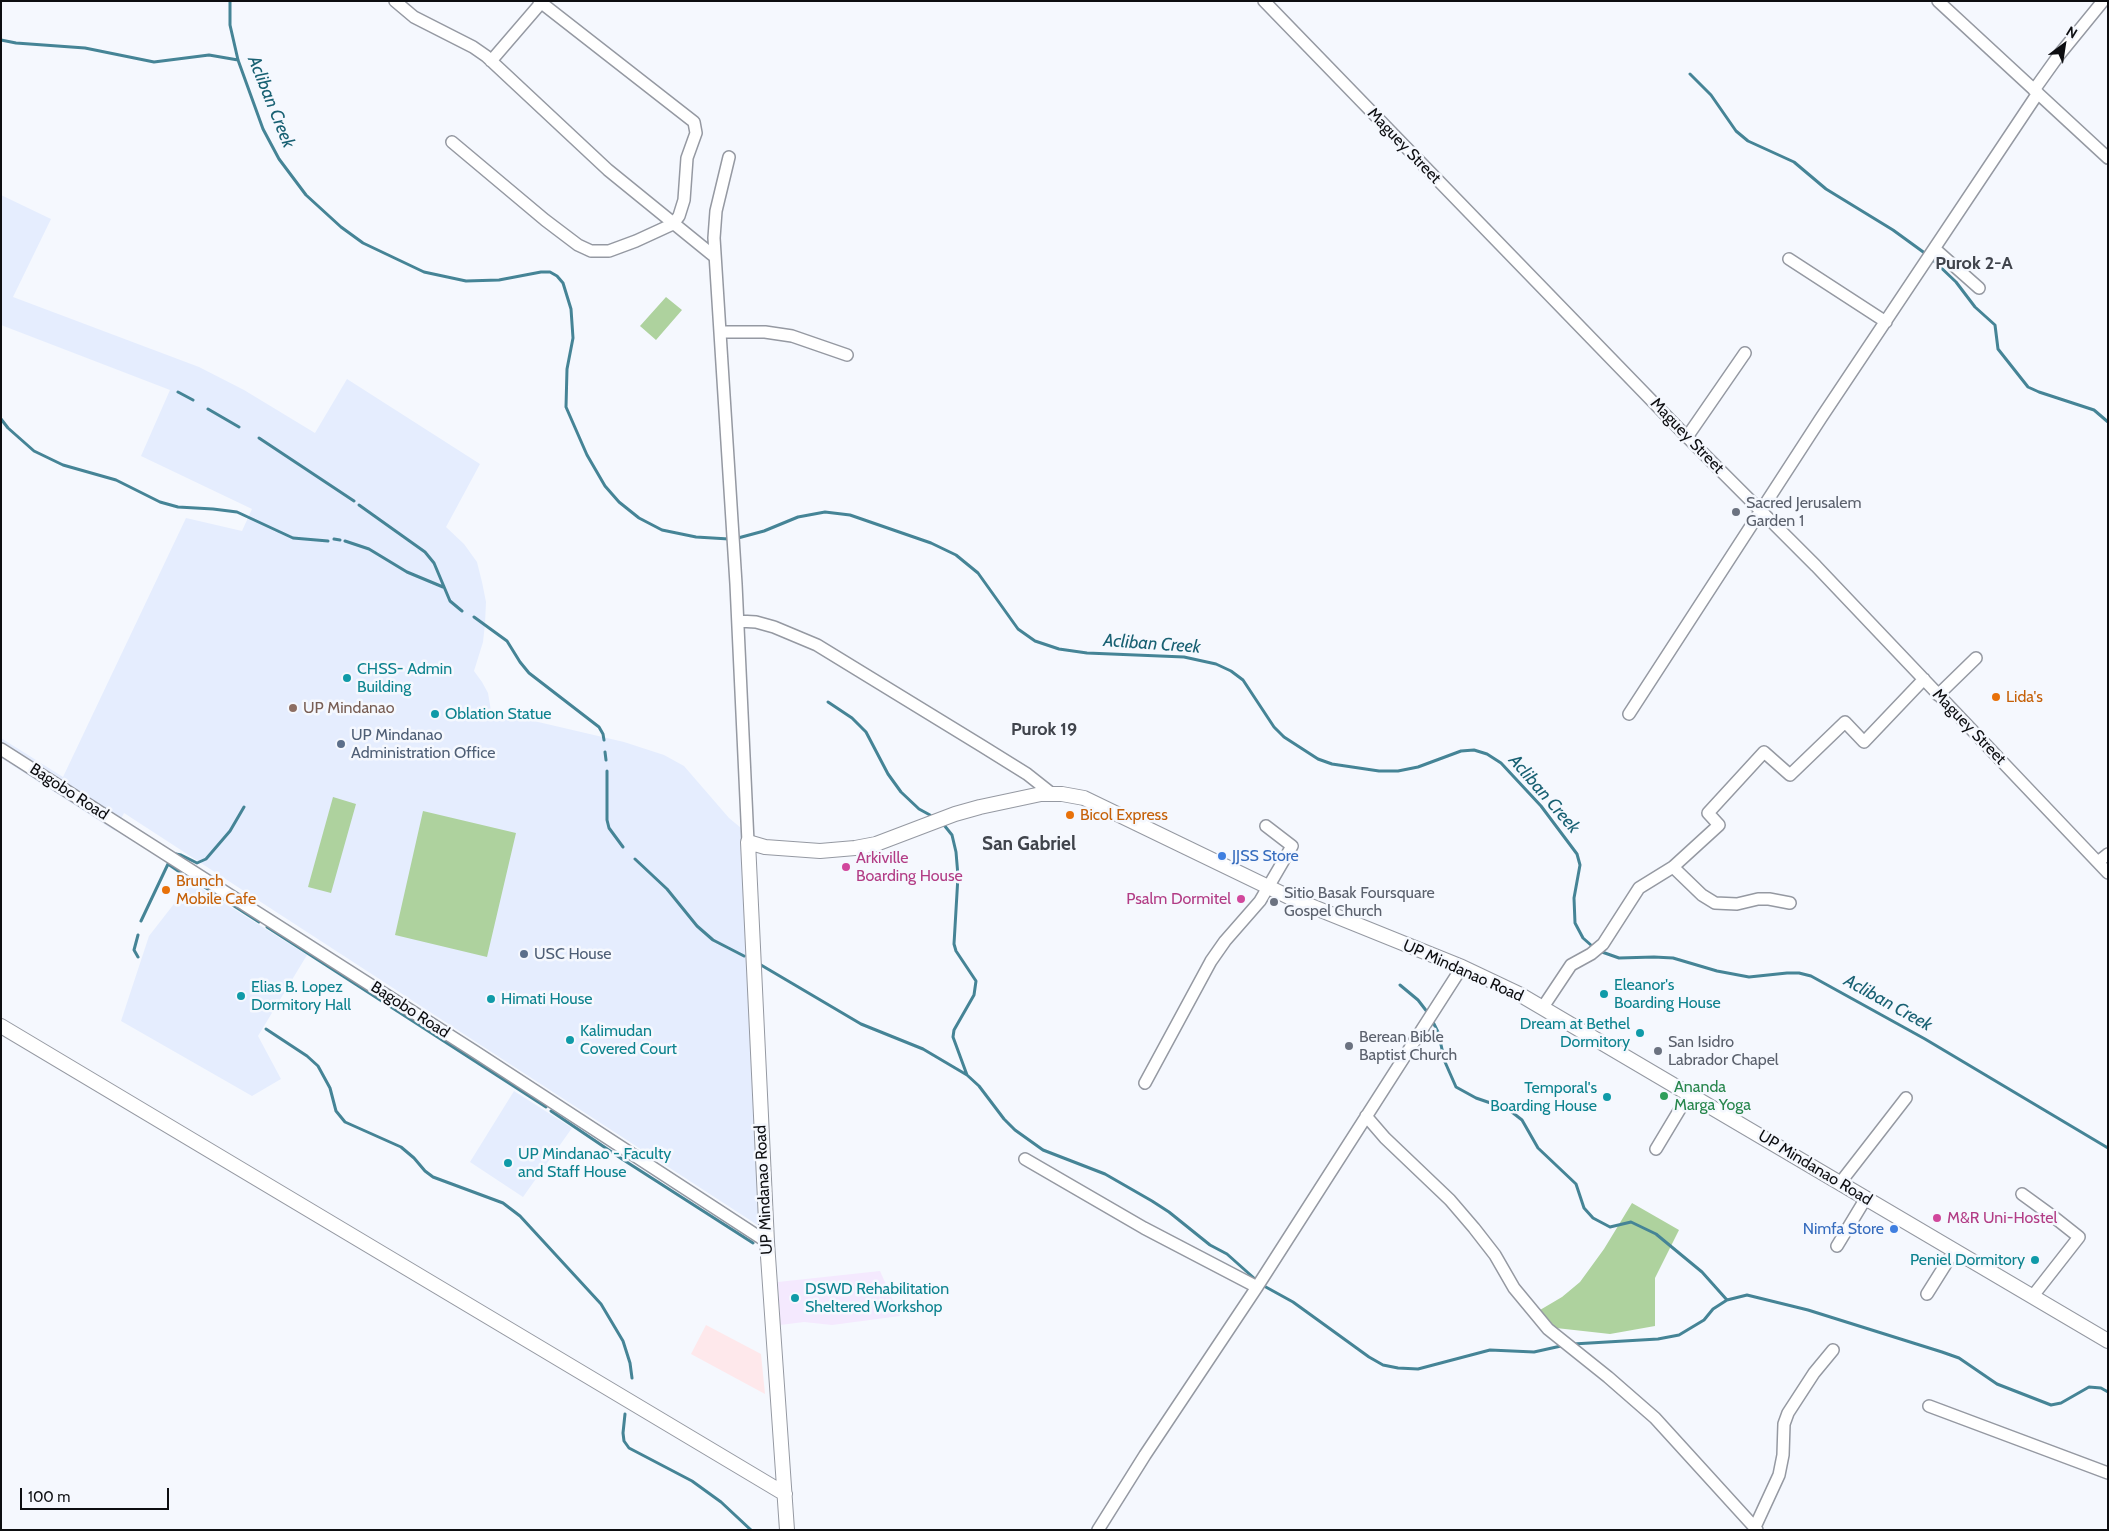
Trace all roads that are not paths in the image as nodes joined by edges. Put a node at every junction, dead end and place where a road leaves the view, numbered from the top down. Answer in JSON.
{"nodes":[{"id":1,"x":395,"y":1,"type":"edge"},
{"id":2,"x":1264,"y":1,"type":"edge"},
{"id":3,"x":1938,"y":1,"type":"edge"},
{"id":4,"x":2102,"y":1,"type":"edge"},
{"id":5,"x":540,"y":2,"type":"edge"},
{"id":6,"x":491,"y":61,"type":"junction"},
{"id":7,"x":2036,"y":91,"type":"junction"},
{"id":8,"x":452,"y":142,"type":"dead end"},
{"id":9,"x":729,"y":157,"type":"dead end"},
{"id":10,"x":2108,"y":158,"type":"edge"},
{"id":11,"x":673,"y":224,"type":"junction"},
{"id":12,"x":1935,"y":249,"type":"junction"},
{"id":13,"x":715,"y":258,"type":"junction"},
{"id":14,"x":1789,"y":259,"type":"dead end"},
{"id":15,"x":1980,"y":288,"type":"dead end"},
{"id":16,"x":1886,"y":322,"type":"junction"},
{"id":17,"x":720,"y":332,"type":"junction"},
{"id":18,"x":1745,"y":353,"type":"dead end"},
{"id":19,"x":847,"y":355,"type":"dead end"},
{"id":20,"x":1687,"y":437,"type":"junction"},
{"id":21,"x":1761,"y":512,"type":"junction"},
{"id":22,"x":738,"y":621,"type":"junction"},
{"id":23,"x":1976,"y":658,"type":"dead end"},
{"id":24,"x":1924,"y":679,"type":"junction"},
{"id":25,"x":1938,"y":695,"type":"junction"},
{"id":26,"x":1629,"y":714,"type":"dead end"},
{"id":27,"x":1,"y":749,"type":"edge"},
{"id":28,"x":1051,"y":793,"type":"junction"},
{"id":29,"x":1266,"y":826,"type":"dead end"},
{"id":30,"x":748,"y":846,"type":"junction"},
{"id":31,"x":2108,"y":854,"type":"edge"},
{"id":32,"x":2098,"y":862,"type":"junction"},
{"id":33,"x":1673,"y":867,"type":"junction"},
{"id":34,"x":2108,"y":873,"type":"edge"},
{"id":35,"x":1268,"y":887,"type":"junction"},
{"id":36,"x":1790,"y":903,"type":"dead end"},
{"id":37,"x":1462,"y":968,"type":"junction"},
{"id":38,"x":1543,"y":1007,"type":"junction"},
{"id":39,"x":1,"y":1016,"type":"edge"},
{"id":40,"x":1,"y":1026,"type":"edge"},
{"id":41,"x":1145,"y":1084,"type":"dead end"},
{"id":42,"x":1689,"y":1094,"type":"junction"},
{"id":43,"x":1906,"y":1098,"type":"dead end"},
{"id":44,"x":1366,"y":1116,"type":"junction"},
{"id":45,"x":172,"y":1123,"type":"junction"},
{"id":46,"x":1656,"y":1149,"type":"dead end"},
{"id":47,"x":1025,"y":1159,"type":"dead end"},
{"id":48,"x":1840,"y":1183,"type":"junction"},
{"id":49,"x":2022,"y":1194,"type":"dead end"},
{"id":50,"x":1866,"y":1198,"type":"junction"},
{"id":51,"x":767,"y":1242,"type":"junction"},
{"id":52,"x":1837,"y":1246,"type":"dead end"},
{"id":53,"x":1954,"y":1251,"type":"junction"},
{"id":54,"x":1257,"y":1287,"type":"junction"},
{"id":55,"x":1926,"y":1294,"type":"dead end"},
{"id":56,"x":2032,"y":1297,"type":"junction"},
{"id":57,"x":2108,"y":1341,"type":"edge"},
{"id":58,"x":1833,"y":1350,"type":"dead end"},
{"id":59,"x":1929,"y":1406,"type":"dead end"},
{"id":60,"x":2108,"y":1473,"type":"edge"},
{"id":61,"x":784,"y":1489,"type":"junction"},
{"id":62,"x":1756,"y":1529,"type":"edge"},
{"id":63,"x":787,"y":1530,"type":"edge"},
{"id":64,"x":1098,"y":1530,"type":"edge"}],
"edges":[{"from":1,"to":6,"type":"street"},
{"from":2,"to":20,"type":"street","name":"Maguey Street"},
{"from":3,"to":7,"type":"street"},
{"from":4,"to":7,"type":"street"},
{"from":5,"to":6,"type":"street"},
{"from":5,"to":11,"type":"street"},
{"from":6,"to":11,"type":"street"},
{"from":7,"to":10,"type":"street"},
{"from":7,"to":12,"type":"street"},
{"from":8,"to":11,"type":"street"},
{"from":9,"to":13,"type":"street"},
{"from":11,"to":13,"type":"street"},
{"from":12,"to":15,"type":"street"},
{"from":12,"to":16,"type":"street"},
{"from":13,"to":17,"type":"street"},
{"from":14,"to":16,"type":"street"},
{"from":16,"to":21,"type":"street"},
{"from":17,"to":19,"type":"street"},
{"from":17,"to":22,"type":"street"},
{"from":18,"to":20,"type":"street"},
{"from":20,"to":21,"type":"street","name":"Maguey Street"},
{"from":21,"to":24,"type":"street","name":"Maguey Street"},
{"from":21,"to":26,"type":"street"},
{"from":22,"to":28,"type":"street"},
{"from":22,"to":30,"type":"street"},
{"from":23,"to":25,"type":"street"},
{"from":24,"to":25,"type":"street","name":"Maguey Street"},
{"from":24,"to":33,"type":"street"},
{"from":25,"to":32,"type":"street","name":"Maguey Street"},
{"from":27,"to":51,"type":"street","name":"Bagobo Road"},
{"from":28,"to":30,"type":"street","name":"UP Mindanao Road"},
{"from":28,"to":35,"type":"street","name":"UP Mindanao Road"},
{"from":29,"to":35,"type":"street"},
{"from":30,"to":51,"type":"street","name":"UP Mindanao Road"},
{"from":31,"to":32,"type":"street"},
{"from":32,"to":34,"type":"street","name":"Maguey Street"},
{"from":33,"to":36,"type":"street"},
{"from":33,"to":38,"type":"street"},
{"from":35,"to":37,"type":"street","name":"UP Mindanao Road"},
{"from":35,"to":41,"type":"street"},
{"from":37,"to":38,"type":"street","name":"UP Mindanao Road"},
{"from":37,"to":44,"type":"street"},
{"from":38,"to":42,"type":"street","name":"UP Mindanao Road"},
{"from":39,"to":45,"type":"street"},
{"from":40,"to":45,"type":"street"},
{"from":42,"to":46,"type":"street"},
{"from":42,"to":48,"type":"street","name":"UP Mindanao Road"},
{"from":43,"to":48,"type":"street"},
{"from":44,"to":54,"type":"street"},
{"from":44,"to":62,"type":"street"},
{"from":45,"to":61,"type":"street"},
{"from":47,"to":54,"type":"street"},
{"from":48,"to":50,"type":"street","name":"UP Mindanao Road"},
{"from":49,"to":56,"type":"street"},
{"from":50,"to":52,"type":"street"},
{"from":50,"to":53,"type":"street","name":"UP Mindanao Road"},
{"from":51,"to":61,"type":"street","name":"UP Mindanao Road"},
{"from":53,"to":55,"type":"street"},
{"from":53,"to":56,"type":"street","name":"UP Mindanao Road"},
{"from":54,"to":64,"type":"street"},
{"from":56,"to":57,"type":"street","name":"UP Mindanao Road"},
{"from":58,"to":62,"type":"street"},
{"from":59,"to":60,"type":"street"},
{"from":61,"to":63,"type":"street","name":"UP Mindanao Road"}]}
